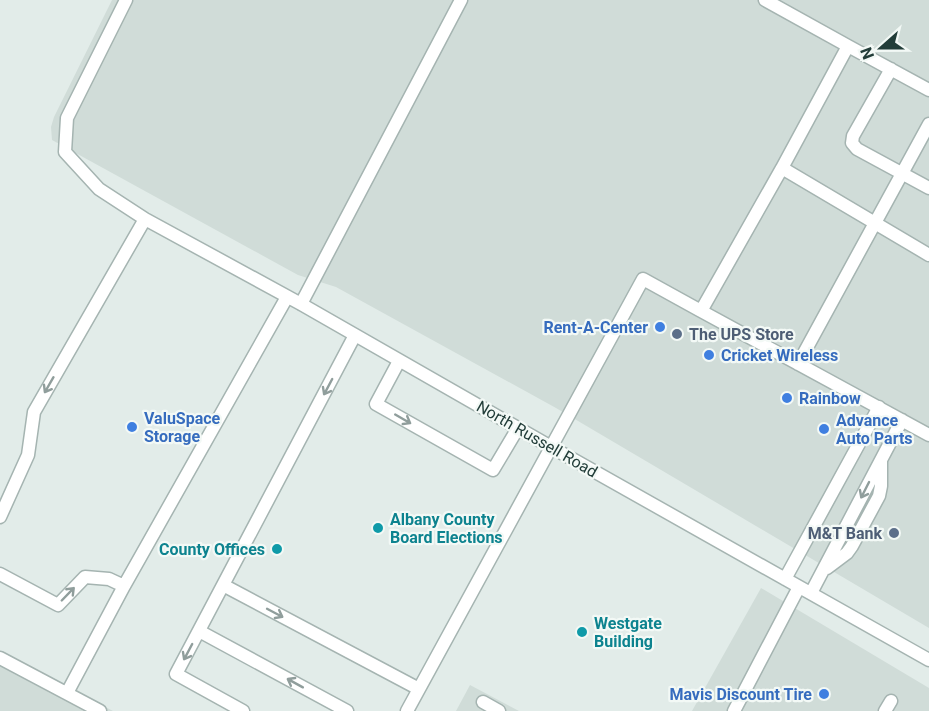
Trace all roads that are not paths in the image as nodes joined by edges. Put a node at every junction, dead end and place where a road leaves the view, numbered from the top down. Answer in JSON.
{"nodes":[{"id":1,"x":126,"y":0,"type":"edge"},
{"id":2,"x":461,"y":0,"type":"edge"},
{"id":3,"x":765,"y":0,"type":"edge"},
{"id":4,"x":848,"y":46,"type":"junction"},
{"id":5,"x":891,"y":69,"type":"junction"},
{"id":6,"x":929,"y":90,"type":"edge"},
{"id":7,"x":929,"y":124,"type":"edge"},
{"id":8,"x":782,"y":168,"type":"junction"},
{"id":9,"x":901,"y":173,"type":"junction"},
{"id":10,"x":929,"y":188,"type":"edge"},
{"id":11,"x":145,"y":219,"type":"junction"},
{"id":12,"x":875,"y":224,"type":"junction"},
{"id":13,"x":929,"y":255,"type":"edge"},
{"id":14,"x":287,"y":297,"type":"junction"},
{"id":15,"x":301,"y":304,"type":"junction"},
{"id":16,"x":702,"y":311,"type":"junction"},
{"id":17,"x":355,"y":335,"type":"junction"},
{"id":18,"x":399,"y":360,"type":"junction"},
{"id":19,"x":798,"y":364,"type":"junction"},
{"id":20,"x":879,"y":407,"type":"junction"},
{"id":21,"x":902,"y":420,"type":"junction"},
{"id":22,"x":518,"y":428,"type":"junction"},
{"id":23,"x":929,"y":435,"type":"edge"},
{"id":24,"x":550,"y":447,"type":"junction"},
{"id":25,"x":0,"y":517,"type":"edge"},
{"id":26,"x":0,"y":574,"type":"edge"},
{"id":27,"x":785,"y":579,"type":"junction"},
{"id":28,"x":223,"y":585,"type":"junction"},
{"id":29,"x":124,"y":586,"type":"junction"},
{"id":30,"x":799,"y":587,"type":"junction"},
{"id":31,"x":811,"y":593,"type":"junction"},
{"id":32,"x":199,"y":631,"type":"junction"},
{"id":33,"x":0,"y":658,"type":"edge"},
{"id":34,"x":929,"y":660,"type":"edge"},
{"id":35,"x":419,"y":689,"type":"junction"},
{"id":36,"x":67,"y":693,"type":"junction"},
{"id":37,"x":483,"y":702,"type":"dead end"},
{"id":38,"x":100,"y":711,"type":"edge"},
{"id":39,"x":243,"y":711,"type":"edge"},
{"id":40,"x":346,"y":711,"type":"edge"},
{"id":41,"x":407,"y":711,"type":"edge"},
{"id":42,"x":499,"y":711,"type":"edge"},
{"id":43,"x":734,"y":711,"type":"edge"}],
"edges":[{"from":1,"to":11,"type":"lane","name":"North Russell Road"},
{"from":2,"to":15,"type":"lane"},
{"from":3,"to":4,"type":"lane"},
{"from":4,"to":5,"type":"lane"},
{"from":4,"to":8,"type":"lane"},
{"from":5,"to":6,"type":"lane"},
{"from":5,"to":9,"type":"lane"},
{"from":7,"to":9,"type":"lane"},
{"from":8,"to":12,"type":"lane"},
{"from":8,"to":16,"type":"lane"},
{"from":9,"to":10,"type":"lane"},
{"from":9,"to":12,"type":"lane"},
{"from":11,"to":14,"type":"lane","name":"North Russell Road"},
{"from":11,"to":25,"type":"lane","one_way":true},
{"from":12,"to":13,"type":"lane"},
{"from":12,"to":19,"type":"lane"},
{"from":14,"to":15,"type":"lane","name":"North Russell Road"},
{"from":14,"to":29,"type":"lane"},
{"from":15,"to":17,"type":"lane","name":"North Russell Road"},
{"from":16,"to":19,"type":"lane"},
{"from":16,"to":24,"type":"lane"},
{"from":17,"to":18,"type":"lane","name":"North Russell Road"},
{"from":17,"to":28,"type":"lane","one_way":true},
{"from":18,"to":22,"type":"lane","name":"North Russell Road"},
{"from":18,"to":22,"type":"lane","one_way":true},
{"from":19,"to":20,"type":"lane"},
{"from":20,"to":21,"type":"lane"},
{"from":20,"to":27,"type":"lane"},
{"from":21,"to":23,"type":"lane"},
{"from":21,"to":31,"type":"lane","one_way":true},
{"from":22,"to":24,"type":"lane","name":"North Russell Road"},
{"from":24,"to":27,"type":"lane","name":"North Russell Road"},
{"from":24,"to":35,"type":"lane"},
{"from":26,"to":29,"type":"lane","one_way":true},
{"from":27,"to":30,"type":"lane","name":"North Russell Road"},
{"from":28,"to":32,"type":"lane"},
{"from":28,"to":35,"type":"lane","one_way":true},
{"from":29,"to":36,"type":"lane"},
{"from":30,"to":31,"type":"lane","name":"North Russell Road"},
{"from":30,"to":43,"type":"lane"},
{"from":31,"to":34,"type":"lane","name":"North Russell Road"},
{"from":32,"to":39,"type":"lane","one_way":true},
{"from":40,"to":32,"type":"lane","one_way":true},
{"from":33,"to":36,"type":"lane"},
{"from":35,"to":41,"type":"lane"},
{"from":36,"to":38,"type":"lane"},
{"from":37,"to":42,"type":"lane"}]}
